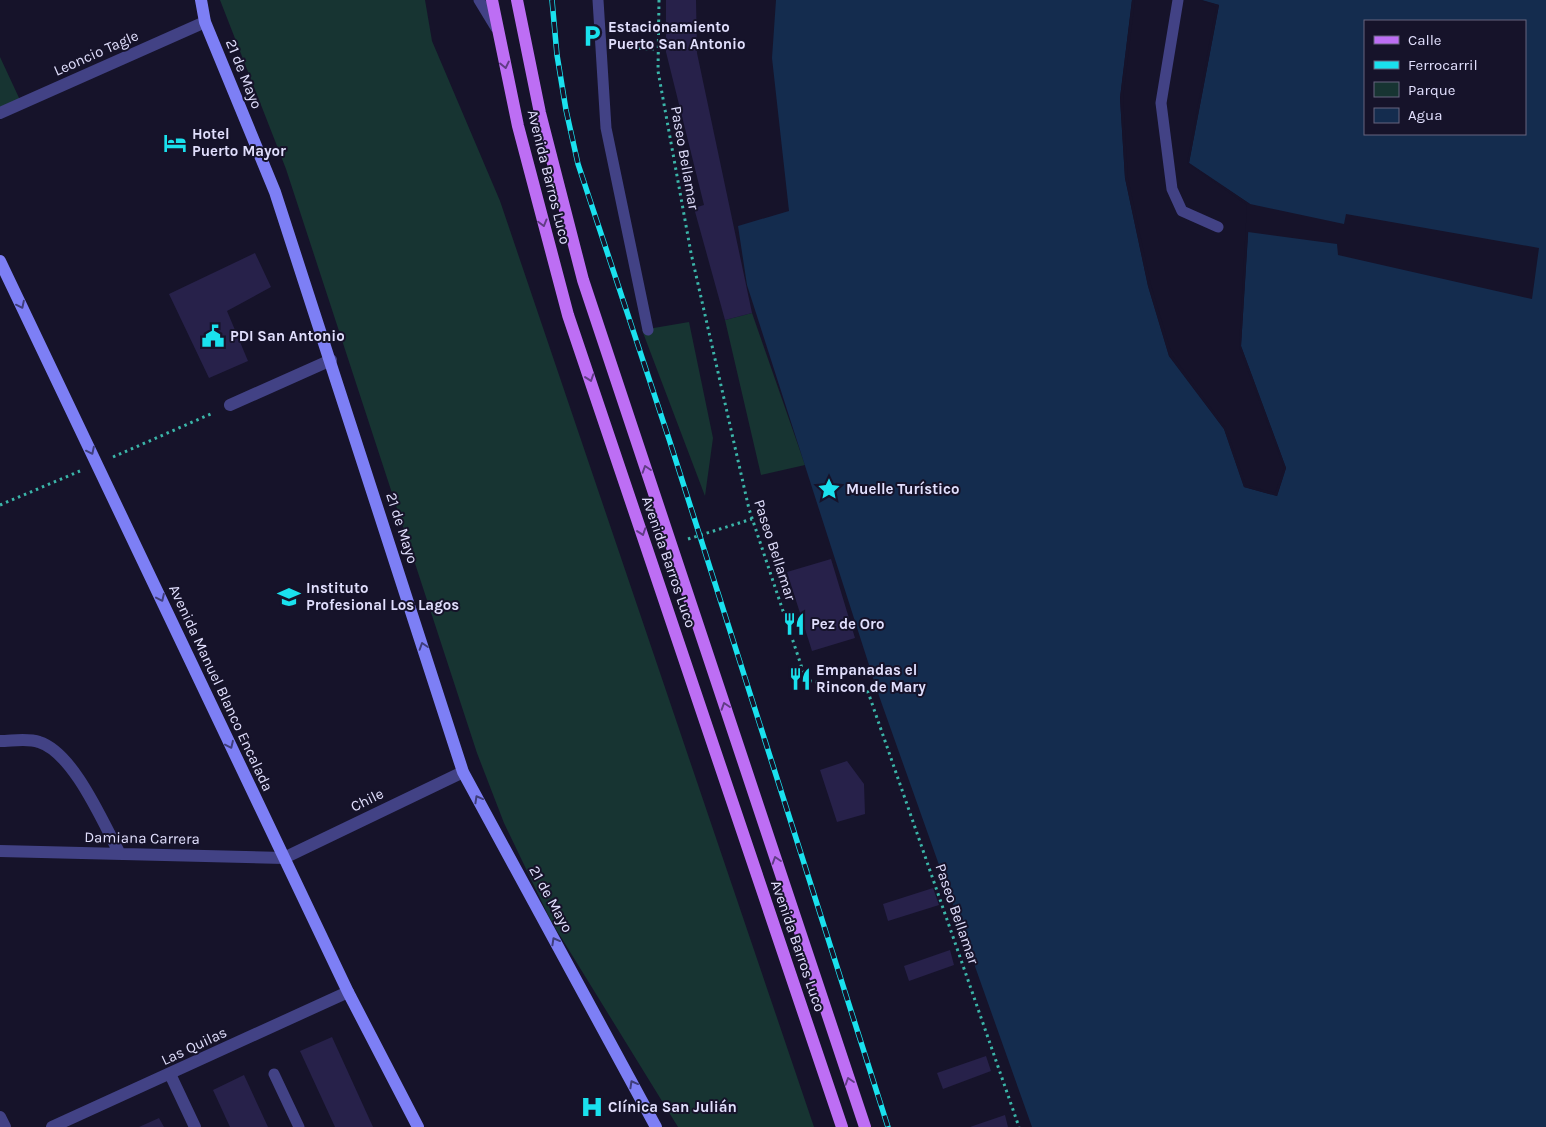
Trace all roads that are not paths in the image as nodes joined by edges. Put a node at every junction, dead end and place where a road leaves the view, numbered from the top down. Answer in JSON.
{"nodes":[{"id":1,"x":200,"y":0,"type":"edge"},
{"id":2,"x":479,"y":0,"type":"edge"},
{"id":3,"x":492,"y":0,"type":"edge"},
{"id":4,"x":517,"y":0,"type":"edge"},
{"id":5,"x":598,"y":0,"type":"edge"},
{"id":6,"x":1178,"y":0,"type":"edge"},
{"id":7,"x":205,"y":22,"type":"junction"},
{"id":8,"x":498,"y":31,"type":"junction"},
{"id":9,"x":0,"y":113,"type":"edge"},
{"id":10,"x":1218,"y":227,"type":"dead end"},
{"id":11,"x":0,"y":261,"type":"edge"},
{"id":12,"x":648,"y":330,"type":"dead end"},
{"id":13,"x":331,"y":360,"type":"junction"},
{"id":14,"x":230,"y":405,"type":"dead end"},
{"id":15,"x":0,"y":741,"type":"edge"},
{"id":16,"x":463,"y":772,"type":"junction"},
{"id":17,"x":0,"y":851,"type":"edge"},
{"id":18,"x":120,"y":854,"type":"junction"},
{"id":19,"x":284,"y":858,"type":"junction"},
{"id":20,"x":348,"y":992,"type":"junction"},
{"id":21,"x":170,"y":1074,"type":"junction"},
{"id":22,"x":274,"y":1074,"type":"dead end"},
{"id":23,"x":0,"y":1118,"type":"edge"},
{"id":24,"x":5,"y":1127,"type":"edge"},
{"id":25,"x":52,"y":1127,"type":"edge"},
{"id":26,"x":195,"y":1127,"type":"edge"},
{"id":27,"x":299,"y":1127,"type":"edge"},
{"id":28,"x":418,"y":1127,"type":"edge"},
{"id":29,"x":656,"y":1127,"type":"edge"},
{"id":30,"x":842,"y":1127,"type":"edge"},
{"id":31,"x":865,"y":1127,"type":"edge"}],
"edges":[{"from":1,"to":7,"type":"street","name":"21 de Mayo"},
{"from":2,"to":8,"type":"lane"},
{"from":3,"to":8,"type":"main road","name":"Avenida Barros Luco"},
{"from":31,"to":4,"type":"main road","name":"Avenida Barros Luco","one_way":true},
{"from":5,"to":12,"type":"lane"},
{"from":6,"to":10,"type":"lane"},
{"from":7,"to":9,"type":"street","name":"Leoncio Tagle"},
{"from":7,"to":13,"type":"street","name":"21 de Mayo"},
{"from":8,"to":30,"type":"main road","name":"Avenida Barros Luco","one_way":true},
{"from":11,"to":19,"type":"street","name":"Avenida Manuel Blanco Encalada","one_way":true},
{"from":13,"to":14,"type":"street"},
{"from":16,"to":13,"type":"street","name":"21 de Mayo","one_way":true},
{"from":15,"to":18,"type":"street"},
{"from":16,"to":19,"type":"street","name":"Chile"},
{"from":29,"to":16,"type":"street","name":"21 de Mayo","one_way":true},
{"from":17,"to":18,"type":"street","name":"Damiana Carrera"},
{"from":18,"to":19,"type":"street","name":"Damiana Carrera"},
{"from":19,"to":20,"type":"street","name":"Avenida Manuel Blanco Encalada"},
{"from":20,"to":21,"type":"street","name":"Las Quilas"},
{"from":20,"to":28,"type":"street","name":"Avenida Manuel Blanco Encalada"},
{"from":21,"to":25,"type":"street","name":"Las Quilas"},
{"from":21,"to":26,"type":"street"},
{"from":22,"to":27,"type":"lane"},
{"from":23,"to":24,"type":"street"}]}
